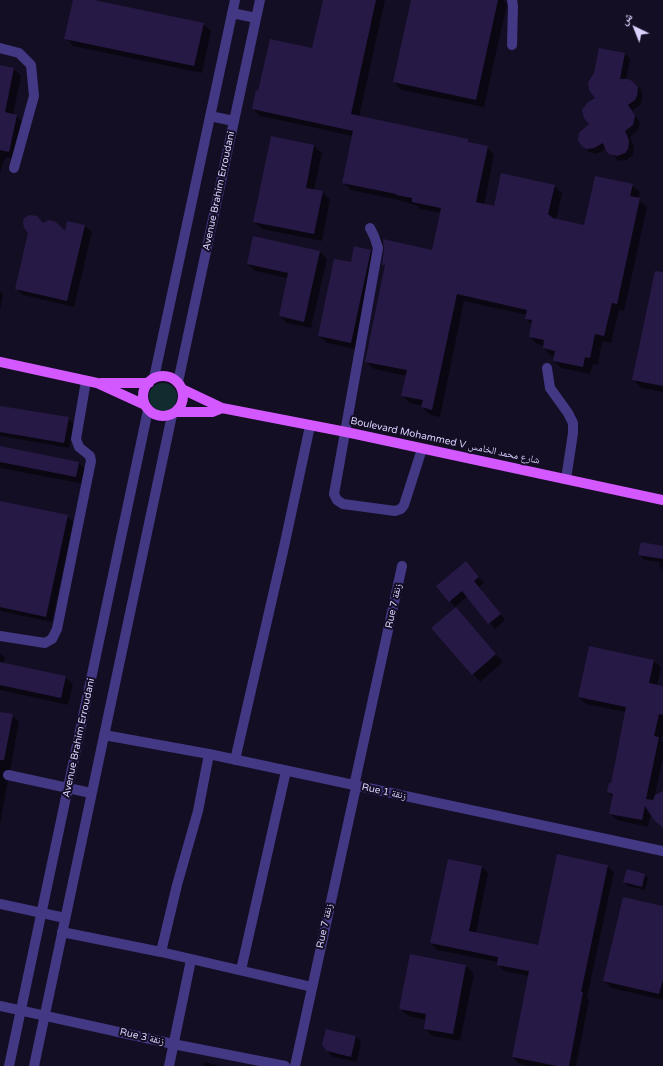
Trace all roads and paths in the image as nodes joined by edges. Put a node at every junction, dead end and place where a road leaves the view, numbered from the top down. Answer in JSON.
{"nodes":[{"id":1,"x":235,"y":0,"type":"edge"},
{"id":2,"x":260,"y":0,"type":"edge"},
{"id":3,"x":512,"y":0,"type":"edge"},
{"id":4,"x":232,"y":13,"type":"junction"},
{"id":5,"x":256,"y":18,"type":"junction"},
{"id":6,"x":512,"y":45,"type":"dead end"},
{"id":7,"x":0,"y":48,"type":"edge"},
{"id":8,"x":210,"y":116,"type":"junction"},
{"id":9,"x":234,"y":121,"type":"junction"},
{"id":10,"x":14,"y":168,"type":"dead end"},
{"id":11,"x":370,"y":228,"type":"dead end"},
{"id":12,"x":0,"y":362,"type":"edge"},
{"id":13,"x":547,"y":368,"type":"dead end"},
{"id":14,"x":86,"y":381,"type":"junction"},
{"id":15,"x":151,"y":381,"type":"junction"},
{"id":16,"x":97,"y":383,"type":"junction"},
{"id":17,"x":180,"y":386,"type":"junction"},
{"id":18,"x":147,"y":407,"type":"junction"},
{"id":19,"x":222,"y":408,"type":"junction"},
{"id":20,"x":174,"y":413,"type":"junction"},
{"id":21,"x":310,"y":426,"type":"junction"},
{"id":22,"x":346,"y":432,"type":"junction"},
{"id":23,"x":422,"y":449,"type":"junction"},
{"id":24,"x":566,"y":479,"type":"junction"},
{"id":25,"x":663,"y":500,"type":"edge"},
{"id":26,"x":402,"y":566,"type":"dead end"},
{"id":27,"x":0,"y":636,"type":"edge"},
{"id":28,"x":104,"y":735,"type":"junction"},
{"id":29,"x":209,"y":754,"type":"junction"},
{"id":30,"x":235,"y":760,"type":"junction"},
{"id":31,"x":286,"y":772,"type":"junction"},
{"id":32,"x":8,"y":775,"type":"dead end"},
{"id":33,"x":355,"y":786,"type":"junction"},
{"id":34,"x":68,"y":788,"type":"junction"},
{"id":35,"x":91,"y":793,"type":"junction"},
{"id":36,"x":663,"y":851,"type":"edge"},
{"id":37,"x":0,"y":904,"type":"edge"},
{"id":38,"x":42,"y":913,"type":"junction"},
{"id":39,"x":65,"y":918,"type":"junction"},
{"id":40,"x":62,"y":932,"type":"junction"},
{"id":41,"x":162,"y":952,"type":"junction"},
{"id":42,"x":191,"y":960,"type":"junction"},
{"id":43,"x":241,"y":970,"type":"junction"},
{"id":44,"x":312,"y":988,"type":"junction"},
{"id":45,"x":0,"y":1006,"type":"edge"},
{"id":46,"x":21,"y":1011,"type":"junction"},
{"id":47,"x":45,"y":1015,"type":"junction"},
{"id":48,"x":174,"y":1044,"type":"junction"},
{"id":49,"x":9,"y":1066,"type":"edge"},
{"id":50,"x":34,"y":1066,"type":"edge"},
{"id":51,"x":169,"y":1066,"type":"edge"},
{"id":52,"x":285,"y":1066,"type":"edge"},
{"id":53,"x":295,"y":1066,"type":"edge"}],
"edges":[{"from":1,"to":4,"type":"street"},
{"from":2,"to":5,"type":"street","name":"Avenue Brahim Erroudani"},
{"from":3,"to":6,"type":"street"},
{"from":4,"to":5,"type":"street"},
{"from":4,"to":8,"type":"street"},
{"from":5,"to":9,"type":"street","name":"Avenue Brahim Erroudani"},
{"from":7,"to":10,"type":"street"},
{"from":8,"to":9,"type":"street"},
{"from":8,"to":15,"type":"street"},
{"from":9,"to":17,"type":"street","name":"Avenue Brahim Erroudani"},
{"from":11,"to":22,"type":"street"},
{"from":12,"to":14,"type":"main road"},
{"from":13,"to":24,"type":"street"},
{"from":14,"to":16,"type":"main road"},
{"from":14,"to":27,"type":"street"},
{"from":15,"to":16,"type":"main road"},
{"from":15,"to":17,"type":"main road"},
{"from":15,"to":18,"type":"main road"},
{"from":16,"to":18,"type":"main road"},
{"from":17,"to":19,"type":"main road","name":"Boulevard Mohammed V شارع محمد الخامس"},
{"from":17,"to":20,"type":"main road"},
{"from":18,"to":20,"type":"main road"},
{"from":18,"to":34,"type":"street","name":"Avenue Brahim Erroudani"},
{"from":19,"to":20,"type":"main road","name":"Boulevard Mohammed V شارع محمد الخامس"},
{"from":19,"to":21,"type":"main road","name":"Boulevard Mohammed V شارع محمد الخامس"},
{"from":20,"to":28,"type":"street"},
{"from":21,"to":22,"type":"main road","name":"Boulevard Mohammed V شارع محمد الخامس"},
{"from":21,"to":30,"type":"street"},
{"from":22,"to":23,"type":"main road","name":"Boulevard Mohammed V شارع محمد الخامس"},
{"from":22,"to":23,"type":"street"},
{"from":23,"to":24,"type":"main road","name":"Boulevard Mohammed V شارع محمد الخامس"},
{"from":24,"to":25,"type":"main road","name":"Boulevard Mohammed V شارع محمد الخامس"},
{"from":26,"to":33,"type":"street","name":"Rue 7 زنقة"},
{"from":28,"to":29,"type":"street","name":"Rue 1 زنقة"},
{"from":28,"to":35,"type":"street"},
{"from":29,"to":30,"type":"street","name":"Rue 1 زنقة"},
{"from":29,"to":41,"type":"street"},
{"from":30,"to":31,"type":"street","name":"Rue 1 زنقة"},
{"from":31,"to":33,"type":"street","name":"Rue 1 زنقة"},
{"from":31,"to":43,"type":"street"},
{"from":32,"to":34,"type":"street"},
{"from":33,"to":36,"type":"street","name":"Rue 1 زنقة"},
{"from":33,"to":44,"type":"street","name":"Rue 7 زنقة"},
{"from":34,"to":35,"type":"street"},
{"from":34,"to":38,"type":"street","name":"Avenue Brahim Erroudani"},
{"from":35,"to":39,"type":"street"},
{"from":37,"to":38,"type":"street"},
{"from":38,"to":39,"type":"street"},
{"from":38,"to":46,"type":"street","name":"Avenue Brahim Erroudani"},
{"from":39,"to":40,"type":"street"},
{"from":40,"to":41,"type":"street"},
{"from":40,"to":47,"type":"street"},
{"from":41,"to":42,"type":"street"},
{"from":42,"to":43,"type":"street"},
{"from":42,"to":48,"type":"street"},
{"from":43,"to":44,"type":"street"},
{"from":44,"to":53,"type":"street","name":"Rue 7 زنقة"},
{"from":45,"to":46,"type":"street","name":"Rue 3 زنقة"},
{"from":46,"to":47,"type":"street","name":"Rue 3 زنقة"},
{"from":46,"to":49,"type":"street","name":"Avenue Brahim Erroudani"},
{"from":47,"to":48,"type":"street","name":"Rue 3 زنقة"},
{"from":47,"to":50,"type":"street"},
{"from":48,"to":51,"type":"street"},
{"from":48,"to":52,"type":"street","name":"Rue 3 زنقة"}]}
